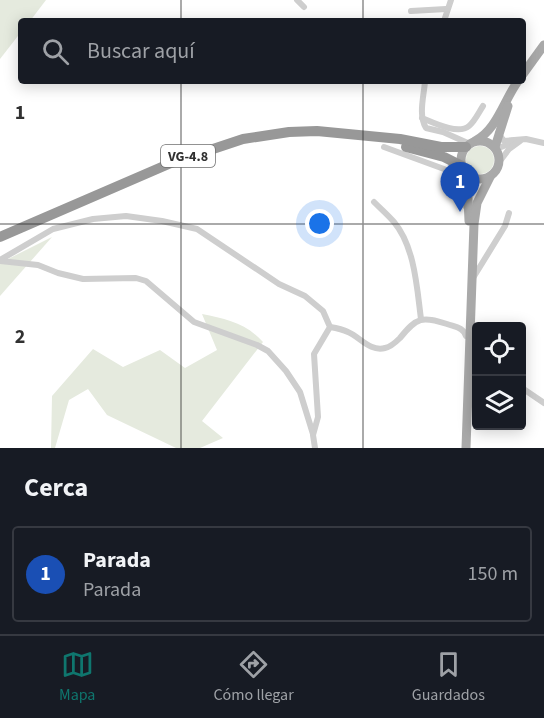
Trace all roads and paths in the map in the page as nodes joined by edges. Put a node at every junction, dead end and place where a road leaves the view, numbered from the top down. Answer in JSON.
{"nodes":[{"id":1,"x":297,"y":0,"type":"edge"},
{"id":2,"x":450,"y":0,"type":"edge"},
{"id":3,"x":304,"y":7,"type":"dead end"},
{"id":4,"x":446,"y":9,"type":"junction"},
{"id":5,"x":411,"y":11,"type":"dead end"},
{"id":6,"x":444,"y":18,"type":"edge"},
{"id":7,"x":544,"y":45,"type":"edge"},
{"id":8,"x":526,"y":70,"type":"edge"},
{"id":9,"x":425,"y":84,"type":"edge"},
{"id":10,"x":516,"y":84,"type":"edge"},
{"id":11,"x":518,"y":84,"type":"edge"},
{"id":12,"x":483,"y":106,"type":"dead end"},
{"id":13,"x":422,"y":118,"type":"junction"},
{"id":14,"x":498,"y":133,"type":"junction"},
{"id":15,"x":359,"y":135,"type":"junction"},
{"id":16,"x":449,"y":135,"type":"junction"},
{"id":17,"x":526,"y":139,"type":"junction"},
{"id":18,"x":512,"y":140,"type":"junction"},
{"id":19,"x":544,"y":143,"type":"edge"},
{"id":20,"x":470,"y":144,"type":"junction"},
{"id":21,"x":384,"y":147,"type":"dead end"},
{"id":22,"x":449,"y":148,"type":"junction"},
{"id":23,"x":495,"y":148,"type":"junction"},
{"id":24,"x":500,"y":161,"type":"junction"},
{"id":25,"x":465,"y":170,"type":"junction"},
{"id":26,"x":490,"y":177,"type":"junction"},
{"id":27,"x":374,"y":202,"type":"dead end"},
{"id":28,"x":469,"y":211,"type":"junction"},
{"id":29,"x":508,"y":213,"type":"dead end"},
{"id":30,"x":28,"y":225,"type":"junction"},
{"id":31,"x":0,"y":232,"type":"edge"},
{"id":32,"x":0,"y":237,"type":"edge"},
{"id":33,"x":472,"y":260,"type":"junction"},
{"id":34,"x":0,"y":261,"type":"edge"},
{"id":35,"x":484,"y":263,"type":"junction"},
{"id":36,"x":471,"y":281,"type":"junction"},
{"id":37,"x":421,"y":319,"type":"junction"},
{"id":38,"x":463,"y":326,"type":"junction"},
{"id":39,"x":330,"y":327,"type":"junction"},
{"id":40,"x":526,"y":391,"type":"edge"},
{"id":41,"x":544,"y":403,"type":"edge"},
{"id":42,"x":313,"y":435,"type":"junction"},
{"id":43,"x":315,"y":448,"type":"edge"},
{"id":44,"x":464,"y":448,"type":"edge"}],
"edges":[{"from":1,"to":3,"type":"street"},
{"from":2,"to":4,"type":"street"},
{"from":4,"to":5,"type":"street"},
{"from":4,"to":6,"type":"street"},
{"from":7,"to":8,"type":"main road"},
{"from":9,"to":13,"type":"street"},
{"from":10,"to":20,"type":"main road"},
{"from":11,"to":14,"type":"main road"},
{"from":12,"to":13,"type":"street"},
{"from":13,"to":16,"type":"street"},
{"from":14,"to":18,"type":"street"},
{"from":14,"to":23,"type":"main road"},
{"from":15,"to":22,"type":"highway","number":"VG-4.8"},
{"from":15,"to":25,"type":"highway","number":"VG-4.8"},
{"from":15,"to":30,"type":"highway","number":"VG-4.8"},
{"from":16,"to":20,"type":"street"},
{"from":16,"to":22,"type":"street"},
{"from":17,"to":18,"type":"street"},
{"from":17,"to":19,"type":"street"},
{"from":17,"to":24,"type":"street"},
{"from":18,"to":23,"type":"street"},
{"from":20,"to":22,"type":"highway","number":"VG-4.8"},
{"from":20,"to":23,"type":"main road"},
{"from":20,"to":25,"type":"main road"},
{"from":21,"to":28,"type":"street"},
{"from":23,"to":24,"type":"main road"},
{"from":24,"to":26,"type":"main road"},
{"from":25,"to":26,"type":"main road"},
{"from":25,"to":28,"type":"main road"},
{"from":26,"to":33,"type":"main road"},
{"from":27,"to":37,"type":"street"},
{"from":28,"to":38,"type":"main road"},
{"from":29,"to":35,"type":"street"},
{"from":30,"to":31,"type":"highway"},
{"from":30,"to":32,"type":"highway","number":"VG-4.8"},
{"from":33,"to":35,"type":"street"},
{"from":33,"to":36,"type":"main road"},
{"from":34,"to":39,"type":"street"},
{"from":34,"to":42,"type":"street"},
{"from":35,"to":36,"type":"street"},
{"from":36,"to":44,"type":"main road"},
{"from":37,"to":38,"type":"street"},
{"from":37,"to":39,"type":"street"},
{"from":38,"to":44,"type":"main road"},
{"from":39,"to":42,"type":"street"},
{"from":40,"to":41,"type":"street"},
{"from":42,"to":43,"type":"street"}]}
